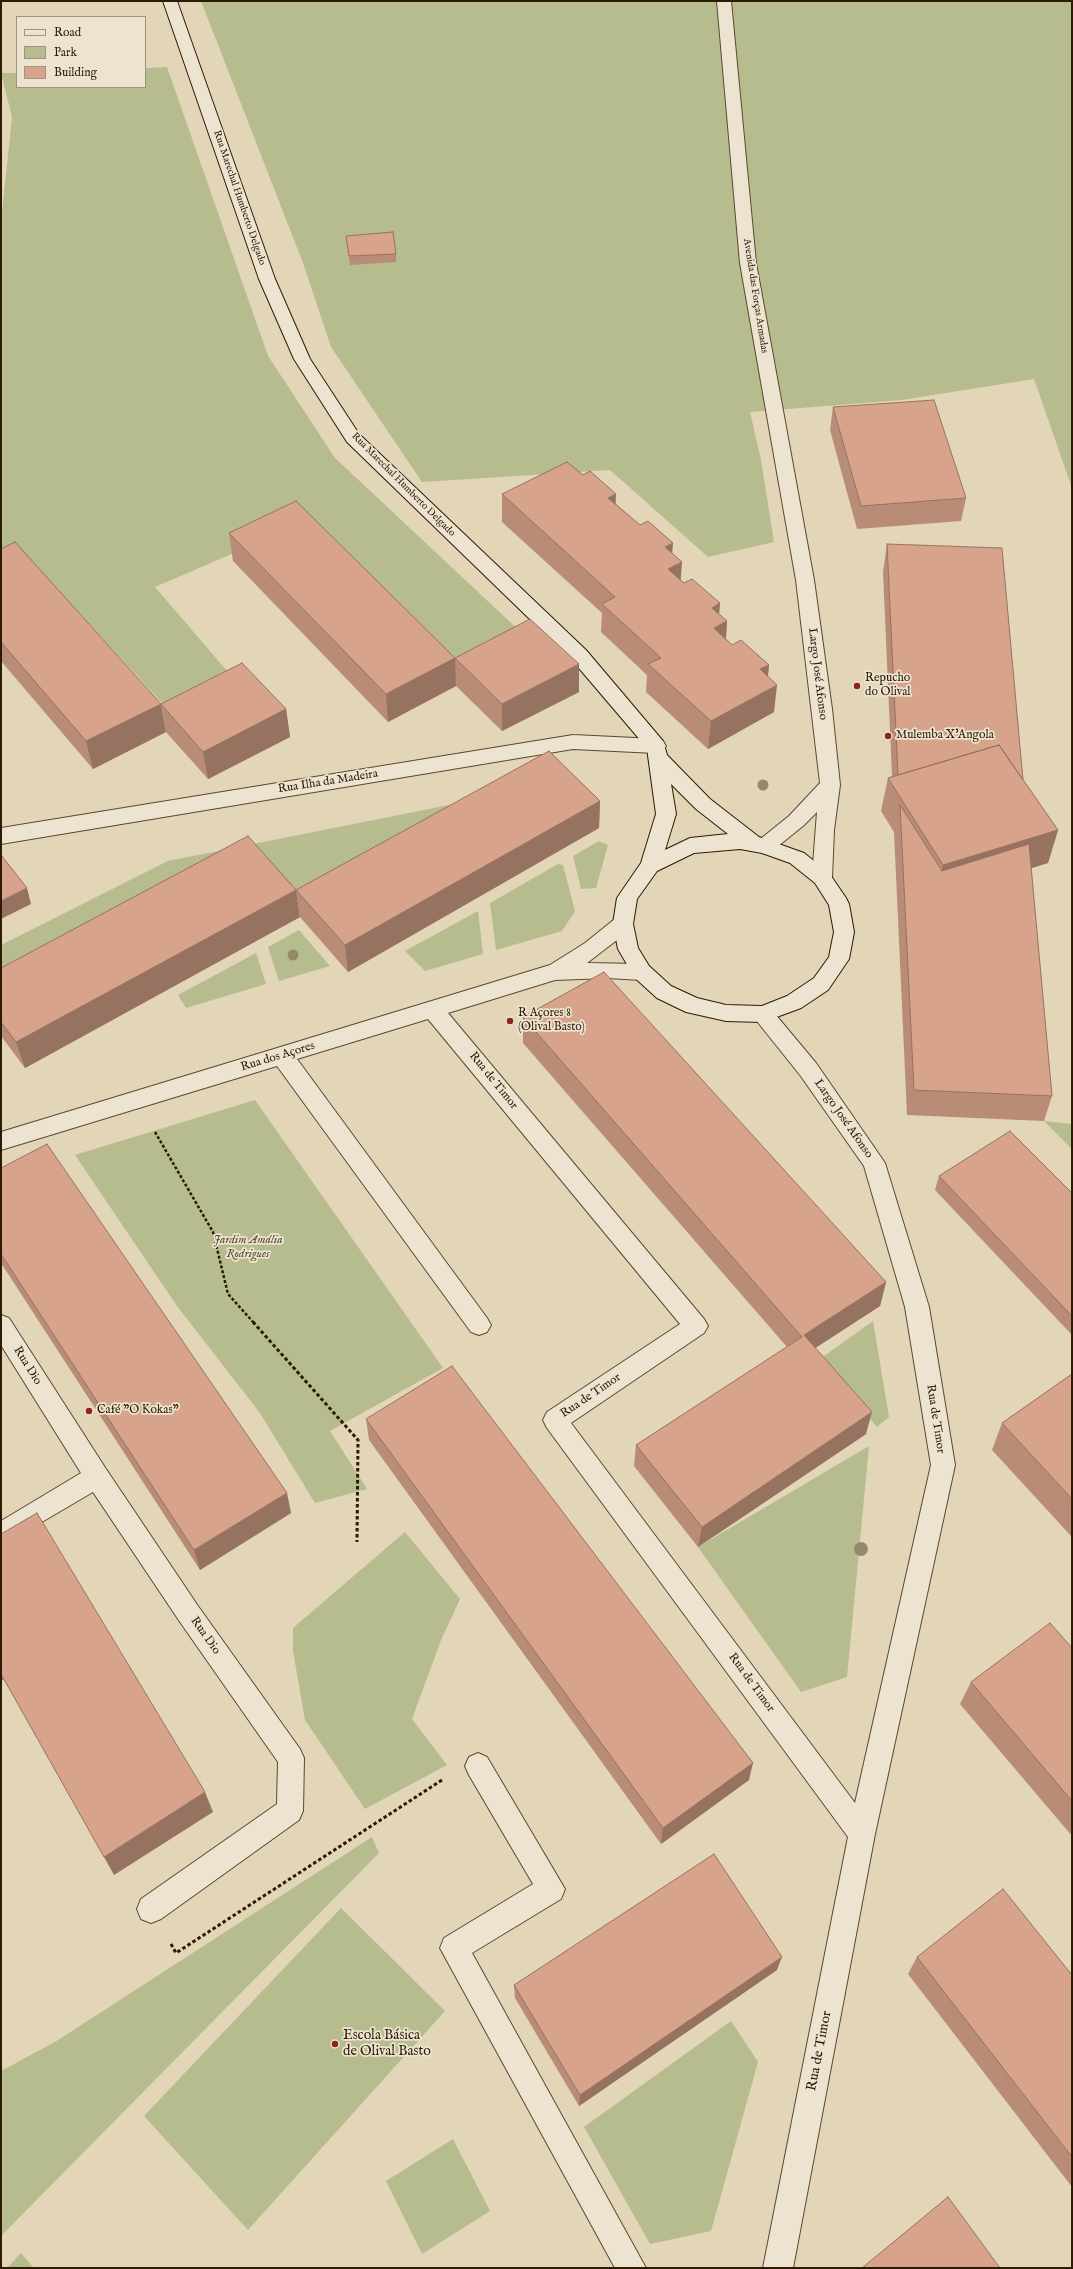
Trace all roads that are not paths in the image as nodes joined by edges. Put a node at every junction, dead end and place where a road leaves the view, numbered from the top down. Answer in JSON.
{"nodes":[{"id":1,"x":170,"y":1,"type":"edge"},
{"id":2,"x":724,"y":1,"type":"edge"},
{"id":3,"x":802,"y":564,"type":"joint"},
{"id":4,"x":657,"y":752,"type":"junction"},
{"id":5,"x":830,"y":785,"type":"junction"},
{"id":6,"x":1,"y":836,"type":"edge"},
{"id":7,"x":759,"y":844,"type":"junction"},
{"id":8,"x":650,"y":866,"type":"junction"},
{"id":9,"x":822,"y":878,"type":"junction"},
{"id":10,"x":623,"y":924,"type":"junction"},
{"id":11,"x":555,"y":972,"type":"junction"},
{"id":12,"x":642,"y":972,"type":"junction"},
{"id":13,"x":434,"y":1011,"type":"junction"},
{"id":14,"x":763,"y":1014,"type":"junction"},
{"id":15,"x":282,"y":1056,"type":"junction"},
{"id":16,"x":1,"y":1141,"type":"edge"},
{"id":17,"x":917,"y":1307,"type":"joint"},
{"id":18,"x":1,"y":1325,"type":"edge"},
{"id":19,"x":479,"y":1325,"type":"dead end"},
{"id":20,"x":97,"y":1477,"type":"junction"},
{"id":21,"x":1,"y":1534,"type":"edge"},
{"id":22,"x":478,"y":1766,"type":"road end"},
{"id":23,"x":862,"y":1834,"type":"junction"},
{"id":24,"x":151,"y":1909,"type":"dead end"},
{"id":25,"x":631,"y":2268,"type":"edge"},
{"id":26,"x":778,"y":2268,"type":"edge"}],
"edges":[{"from":1,"to":4,"type":"street","name":"Rua Marechal Humberto Delgado"},
{"from":2,"to":3,"type":"street","name":"Avenida das Forças Armadas"},
{"from":3,"to":5,"type":"street","name":"Largo José Afonso"},
{"from":4,"to":6,"type":"street","name":"Rua Ilha da Madeira"},
{"from":4,"to":7,"type":"street","name":"Rua Marechal Humberto Delgado"},
{"from":4,"to":8,"type":"street"},
{"from":5,"to":7,"type":"street"},
{"from":5,"to":9,"type":"street","name":"Largo José Afonso"},
{"from":7,"to":8,"type":"street"},
{"from":7,"to":9,"type":"street"},
{"from":8,"to":10,"type":"street"},
{"from":9,"to":14,"type":"street"},
{"from":10,"to":11,"type":"street","name":"Rua dos Açores"},
{"from":10,"to":12,"type":"street"},
{"from":11,"to":12,"type":"street","name":"Rua dos Açores"},
{"from":11,"to":13,"type":"street","name":"Rua dos Açores"},
{"from":12,"to":14,"type":"street"},
{"from":13,"to":15,"type":"street","name":"Rua dos Açores"},
{"from":13,"to":23,"type":"street","name":"Rua de Timor"},
{"from":14,"to":17,"type":"street","name":"Largo José Afonso"},
{"from":15,"to":16,"type":"street","name":"Rua dos Açores"},
{"from":15,"to":19,"type":"street"},
{"from":17,"to":23,"type":"street","name":"Rua de Timor"},
{"from":18,"to":20,"type":"street","name":"Rua Dio"},
{"from":20,"to":21,"type":"street"},
{"from":20,"to":24,"type":"street","name":"Rua Dio"},
{"from":22,"to":25,"type":"street"},
{"from":23,"to":26,"type":"street","name":"Rua de Timor"}]}
